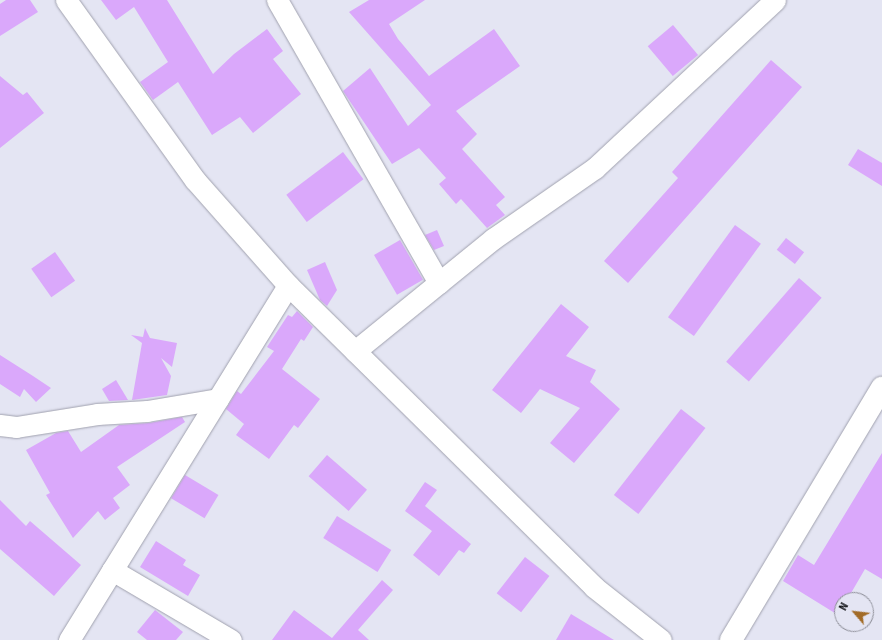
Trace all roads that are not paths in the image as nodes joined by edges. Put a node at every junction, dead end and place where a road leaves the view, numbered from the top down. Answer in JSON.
{"nodes":[{"id":1,"x":66,"y":0,"type":"edge"},
{"id":2,"x":277,"y":0,"type":"edge"},
{"id":3,"x":775,"y":0,"type":"edge"},
{"id":4,"x":439,"y":283,"type":"junction"},
{"id":5,"x":288,"y":285,"type":"junction"},
{"id":6,"x":355,"y":351,"type":"junction"},
{"id":7,"x":882,"y":388,"type":"edge"},
{"id":8,"x":218,"y":399,"type":"junction"},
{"id":9,"x":0,"y":425,"type":"edge"},
{"id":10,"x":112,"y":570,"type":"junction"},
{"id":11,"x":69,"y":640,"type":"edge"},
{"id":12,"x":231,"y":640,"type":"edge"},
{"id":13,"x":661,"y":640,"type":"edge"},
{"id":14,"x":730,"y":640,"type":"edge"}],
"edges":[{"from":1,"to":5,"type":"street"},
{"from":2,"to":4,"type":"street"},
{"from":3,"to":4,"type":"street"},
{"from":4,"to":6,"type":"street"},
{"from":5,"to":6,"type":"street"},
{"from":5,"to":8,"type":"street"},
{"from":6,"to":13,"type":"street"},
{"from":7,"to":14,"type":"street"},
{"from":8,"to":9,"type":"street"},
{"from":8,"to":10,"type":"street"},
{"from":10,"to":11,"type":"street"},
{"from":10,"to":12,"type":"street"}]}
